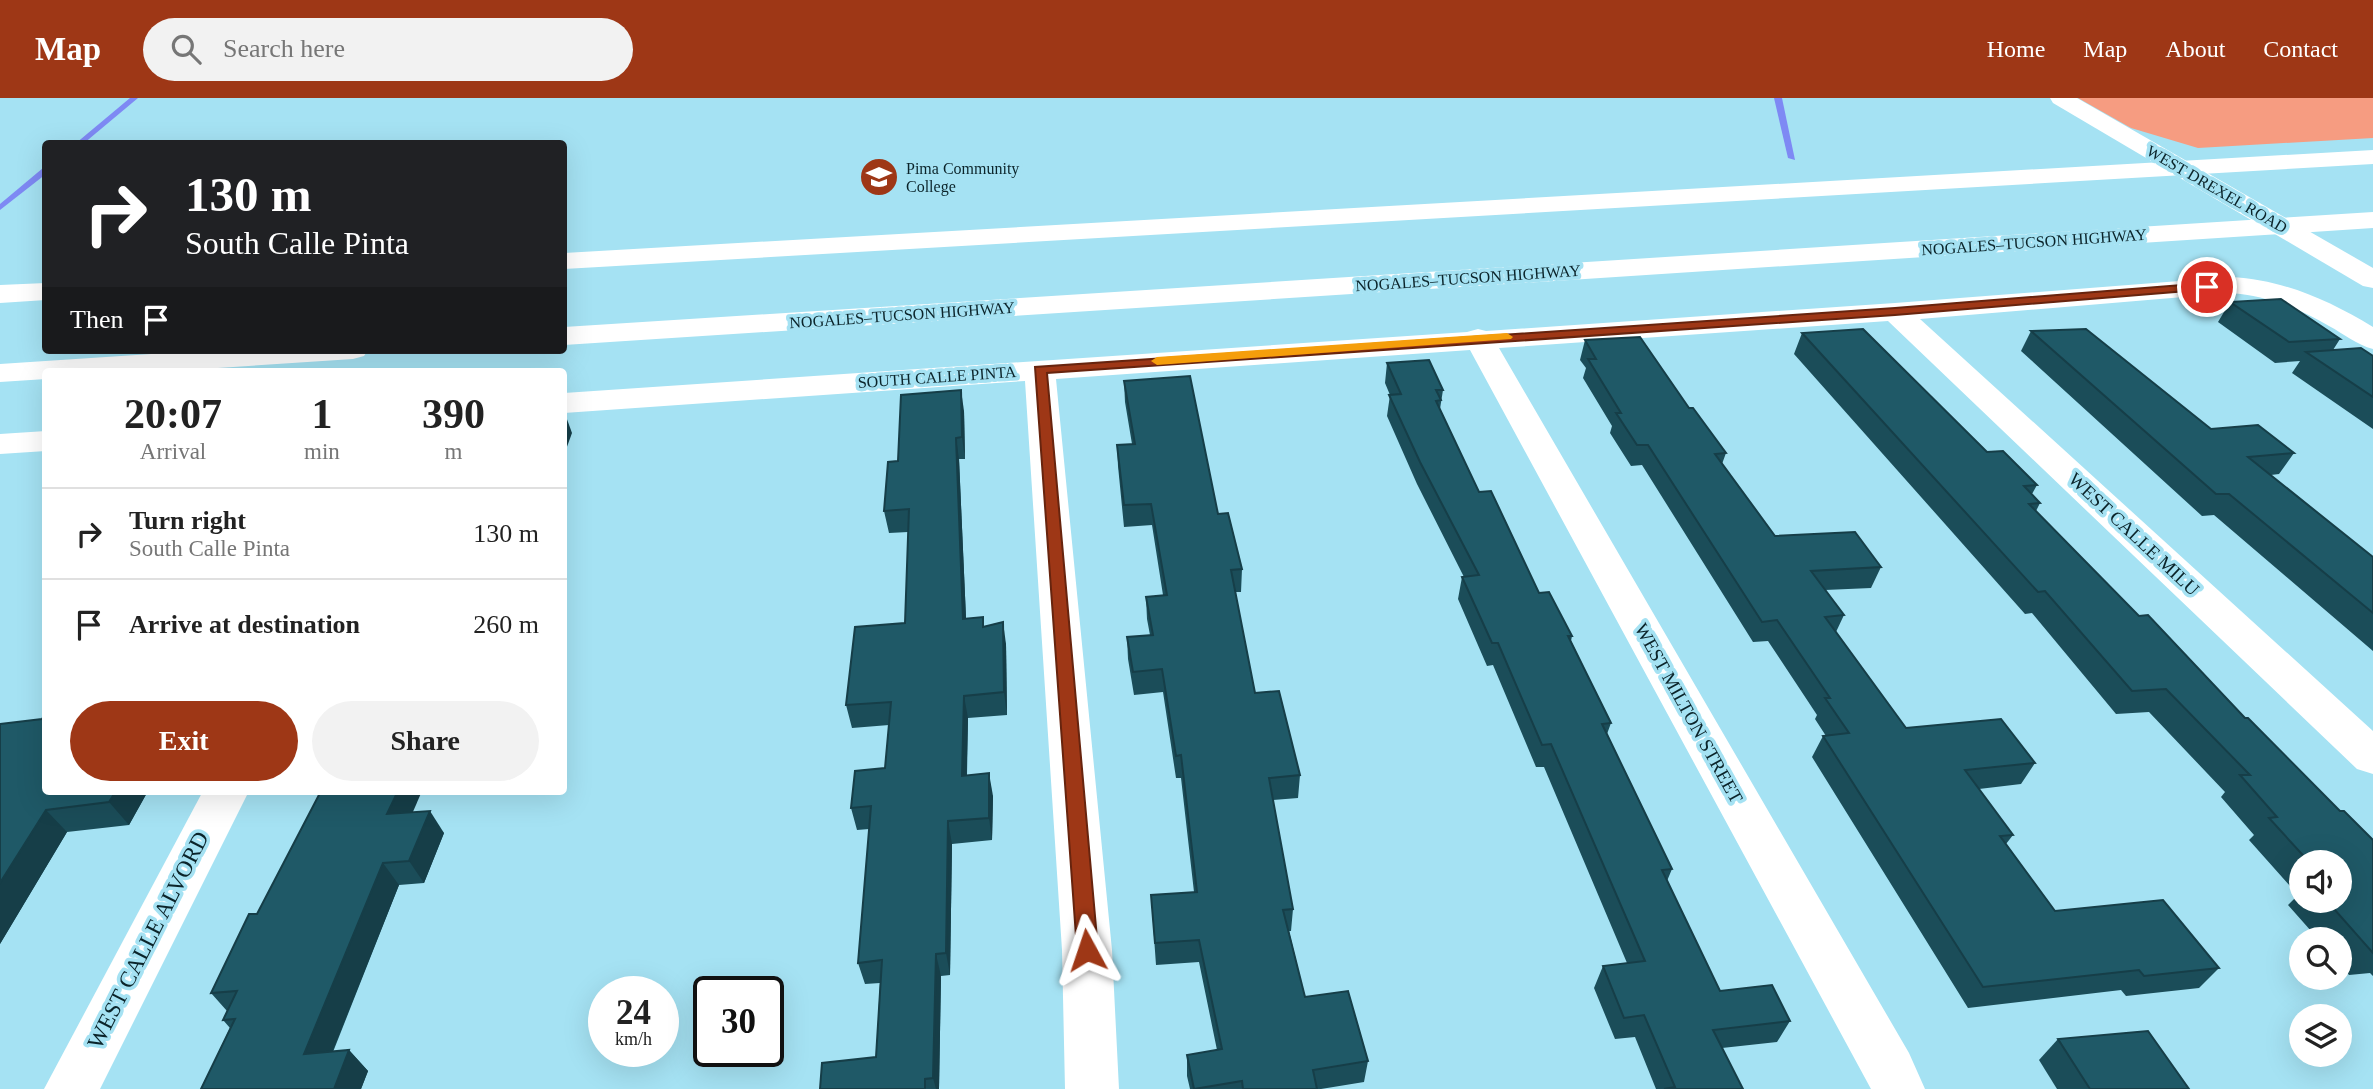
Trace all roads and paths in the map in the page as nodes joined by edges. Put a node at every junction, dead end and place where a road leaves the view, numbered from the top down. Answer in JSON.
{"nodes":[{"id":1,"x":2061,"y":98,"type":"edge"},
{"id":2,"x":2373,"y":157,"type":"edge"},
{"id":3,"x":2373,"y":220,"type":"edge"},
{"id":4,"x":567,"y":261,"type":"edge"},
{"id":5,"x":2373,"y":280,"type":"edge"},
{"id":6,"x":42,"y":291,"type":"edge"},
{"id":7,"x":0,"y":294,"type":"edge"},
{"id":8,"x":1895,"y":312,"type":"junction"},
{"id":9,"x":567,"y":337,"type":"edge"},
{"id":10,"x":1478,"y":338,"type":"junction"},
{"id":11,"x":2373,"y":340,"type":"edge"},
{"id":12,"x":292,"y":354,"type":"edge"},
{"id":13,"x":77,"y":368,"type":"edge"},
{"id":14,"x":1040,"y":369,"type":"junction"},
{"id":15,"x":42,"y":370,"type":"edge"},
{"id":16,"x":0,"y":373,"type":"edge"},
{"id":17,"x":567,"y":403,"type":"edge"},
{"id":18,"x":42,"y":441,"type":"edge"},
{"id":19,"x":0,"y":444,"type":"edge"},
{"id":20,"x":2373,"y":757,"type":"edge"},
{"id":21,"x":224,"y":795,"type":"edge"},
{"id":22,"x":71,"y":1089,"type":"edge"},
{"id":23,"x":1092,"y":1089,"type":"edge"},
{"id":24,"x":1898,"y":1089,"type":"edge"}],
"edges":[{"from":1,"to":5,"type":"main road","name":"WEST DREXEL ROAD"},
{"from":2,"to":4,"type":"main road"},
{"from":3,"to":9,"type":"main road","name":"NOGALES–TUCSON HIGHWAY"},
{"from":6,"to":7,"type":"main road"},
{"from":8,"to":10,"type":"main road","name":"SOUTH CALLE PINTA"},
{"from":8,"to":11,"type":"main road","name":"SOUTH CALLE PINTA"},
{"from":8,"to":20,"type":"main road","name":"WEST CALLE MILU"},
{"from":10,"to":14,"type":"main road","name":"SOUTH CALLE PINTA"},
{"from":10,"to":24,"type":"main road","name":"WEST MILTON STREET"},
{"from":12,"to":13,"type":"main road"},
{"from":14,"to":17,"type":"main road","name":"SOUTH CALLE PINTA"},
{"from":14,"to":23,"type":"main road"},
{"from":15,"to":16,"type":"main road"},
{"from":18,"to":19,"type":"main road"},
{"from":21,"to":22,"type":"main road","name":"WEST CALLE ALVORD"}]}
